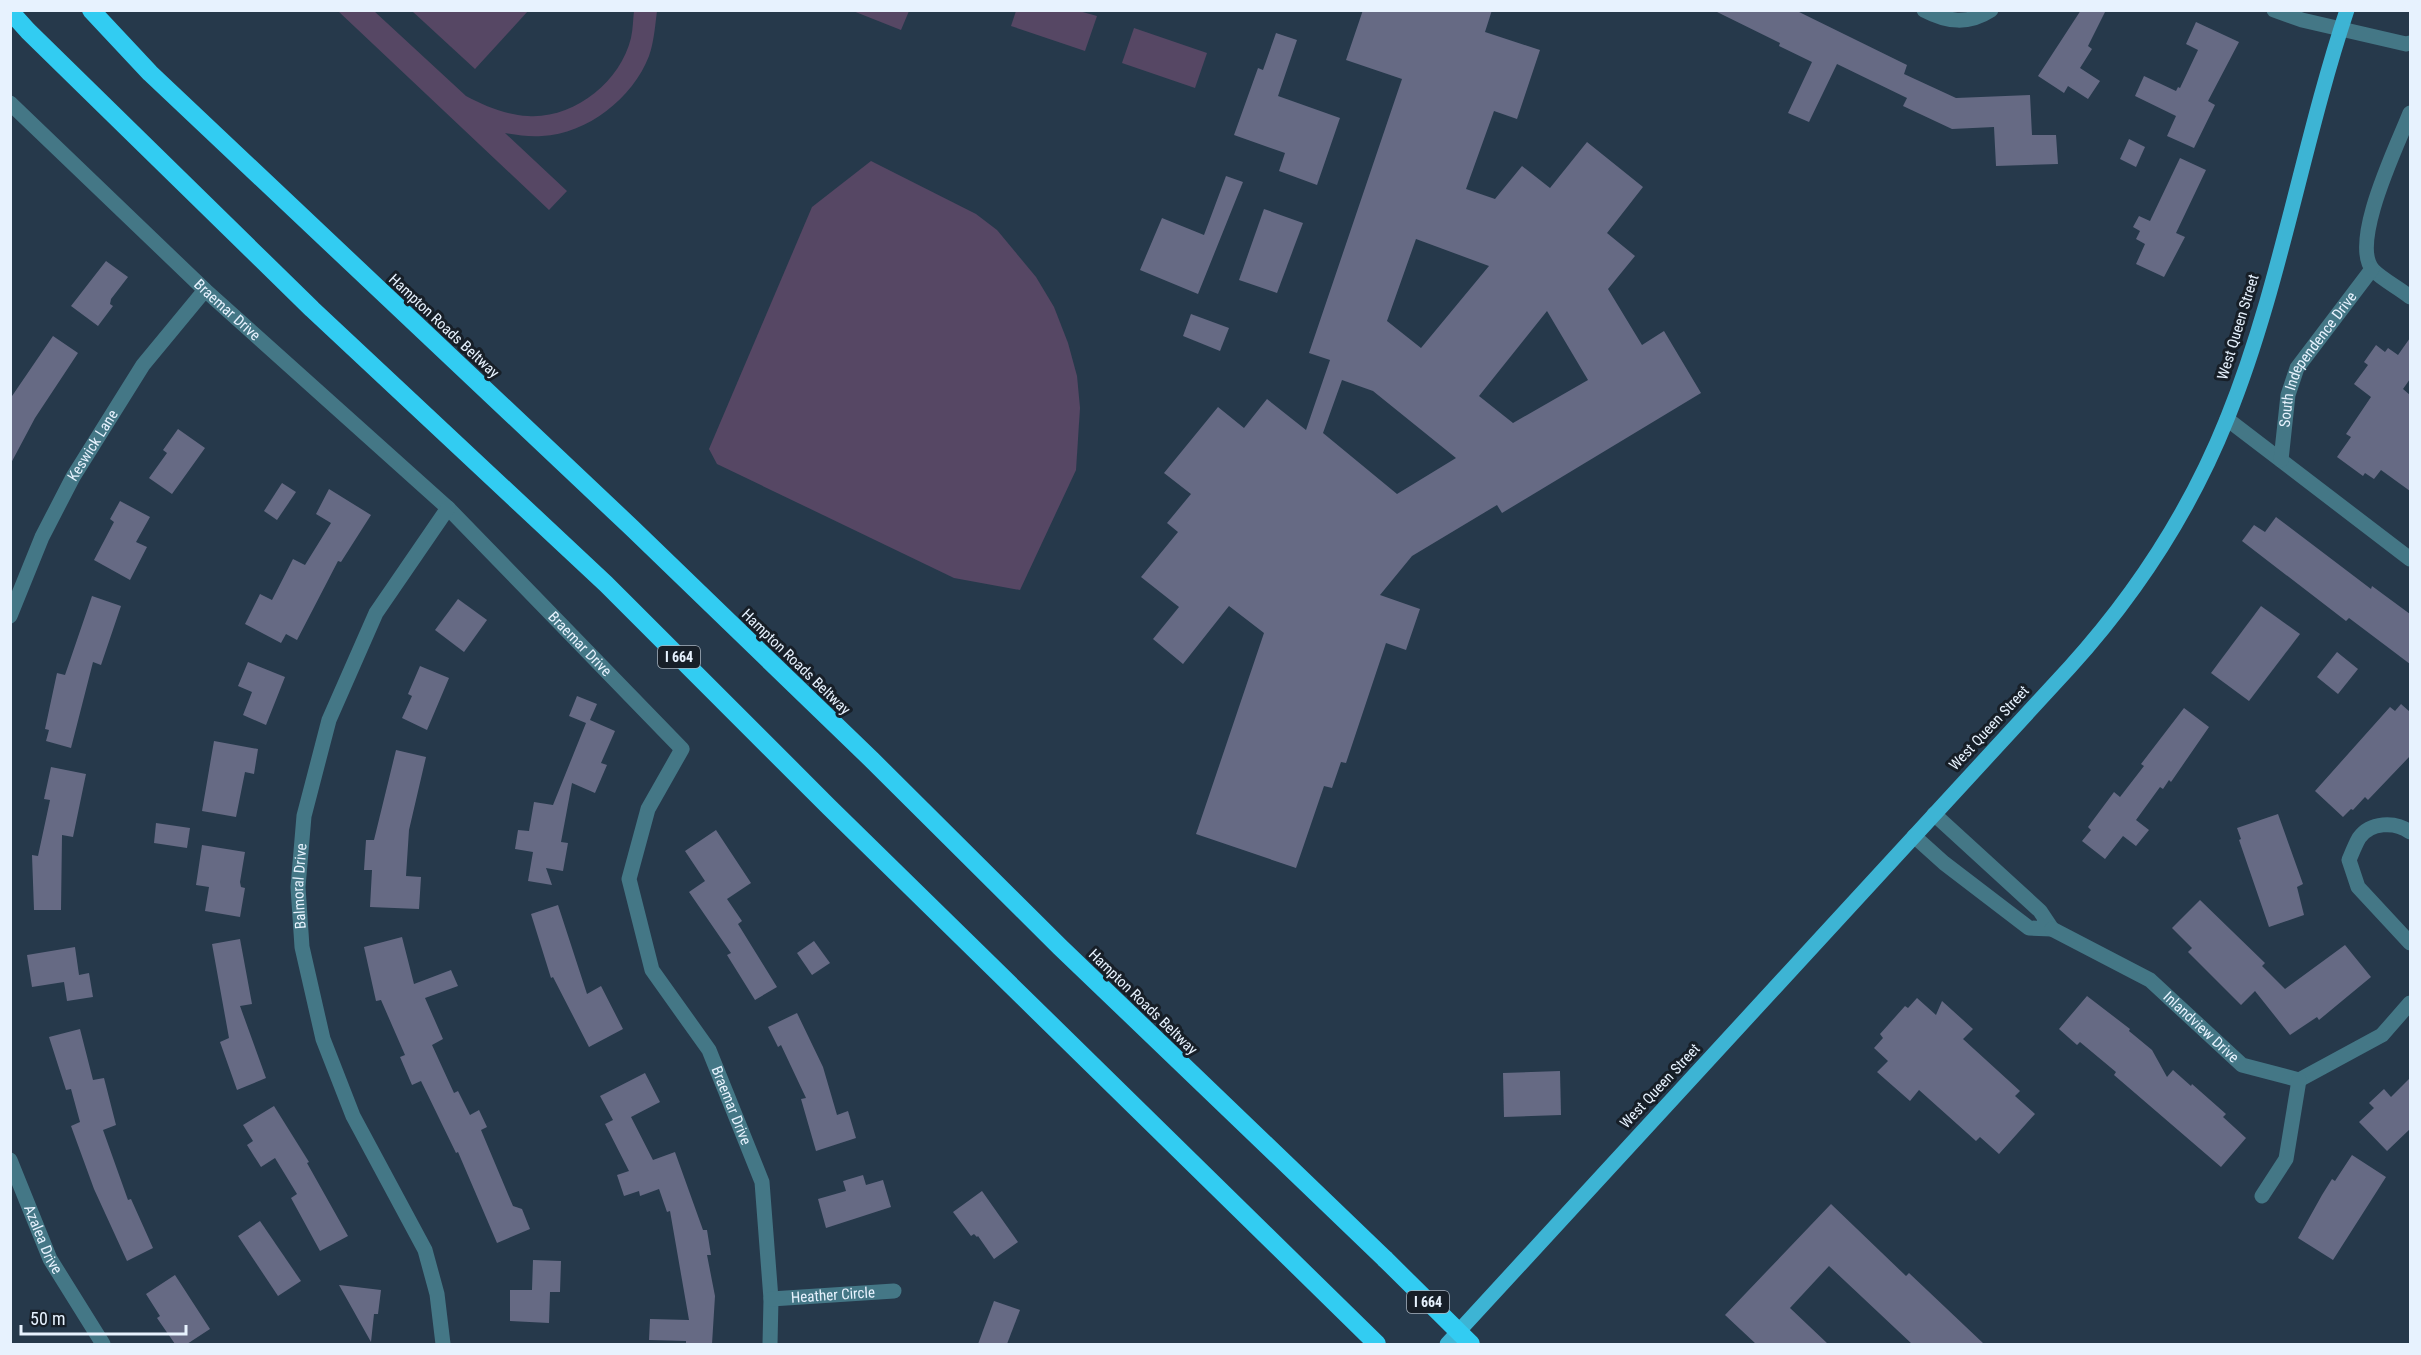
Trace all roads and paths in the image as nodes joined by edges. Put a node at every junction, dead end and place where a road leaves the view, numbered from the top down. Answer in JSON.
{"nodes":[{"id":1,"x":91,"y":10,"type":"edge"},
{"id":2,"x":1924,"y":10,"type":"edge"},
{"id":3,"x":1990,"y":10,"type":"edge"},
{"id":4,"x":2274,"y":10,"type":"edge"},
{"id":5,"x":2347,"y":10,"type":"edge"},
{"id":6,"x":10,"y":11,"type":"edge"},
{"id":7,"x":2341,"y":29,"type":"junction"},
{"id":8,"x":2409,"y":46,"type":"edge"},
{"id":9,"x":10,"y":103,"type":"edge"},
{"id":10,"x":2410,"y":113,"type":"edge"},
{"id":11,"x":2373,"y":269,"type":"junction"},
{"id":12,"x":205,"y":291,"type":"junction"},
{"id":13,"x":2410,"y":297,"type":"edge"},
{"id":14,"x":2227,"y":419,"type":"junction"},
{"id":15,"x":2281,"y":460,"type":"junction"},
{"id":16,"x":448,"y":508,"type":"junction"},
{"id":17,"x":2410,"y":559,"type":"edge"},
{"id":18,"x":10,"y":616,"type":"edge"},
{"id":19,"x":1934,"y":814,"type":"junction"},
{"id":20,"x":2410,"y":831,"type":"edge"},
{"id":21,"x":1914,"y":836,"type":"junction"},
{"id":22,"x":2052,"y":929,"type":"junction"},
{"id":23,"x":2410,"y":943,"type":"edge"},
{"id":24,"x":2410,"y":1003,"type":"edge"},
{"id":25,"x":2299,"y":1080,"type":"junction"},
{"id":26,"x":10,"y":1160,"type":"edge"},
{"id":27,"x":2262,"y":1196,"type":"dead end"},
{"id":28,"x":894,"y":1291,"type":"dead end"},
{"id":29,"x":771,"y":1299,"type":"junction"},
{"id":30,"x":103,"y":1344,"type":"edge"},
{"id":31,"x":443,"y":1344,"type":"edge"},
{"id":32,"x":770,"y":1344,"type":"edge"},
{"id":33,"x":1377,"y":1344,"type":"edge"},
{"id":34,"x":1447,"y":1344,"type":"edge"},
{"id":35,"x":1471,"y":1344,"type":"edge"}],
"edges":[{"from":1,"to":35,"type":"highway","name":"Hampton Roads Beltway","number":"I 664","bridge":true},
{"from":2,"to":3,"type":"street"},
{"from":4,"to":7,"type":"street"},
{"from":5,"to":7,"type":"main road","name":"West Queen Street"},
{"from":6,"to":33,"type":"highway","number":"I 664"},
{"from":7,"to":8,"type":"street"},
{"from":7,"to":14,"type":"main road","name":"West Queen Street"},
{"from":9,"to":12,"type":"street","name":"Braemar Drive"},
{"from":10,"to":11,"type":"street"},
{"from":11,"to":13,"type":"street"},
{"from":11,"to":15,"type":"street","name":"South Independence Drive"},
{"from":12,"to":16,"type":"street","name":"Braemar Drive"},
{"from":12,"to":18,"type":"street","name":"Keswick Lane"},
{"from":14,"to":15,"type":"street"},
{"from":14,"to":19,"type":"main road","name":"West Queen Street"},
{"from":15,"to":17,"type":"street"},
{"from":16,"to":29,"type":"street","name":"Braemar Drive"},
{"from":16,"to":31,"type":"street","name":"Balmoral Drive"},
{"from":19,"to":21,"type":"main road","name":"West Queen Street"},
{"from":19,"to":22,"type":"street","name":"Inlandview Drive"},
{"from":20,"to":23,"type":"street"},
{"from":21,"to":22,"type":"street","name":"Inlandview Drive"},
{"from":21,"to":34,"type":"main road","name":"West Queen Street"},
{"from":22,"to":25,"type":"street","name":"Inlandview Drive"},
{"from":24,"to":25,"type":"street"},
{"from":25,"to":27,"type":"street"},
{"from":26,"to":30,"type":"street","name":"Azalea Drive"},
{"from":28,"to":29,"type":"street","name":"Heather Circle"},
{"from":29,"to":32,"type":"street","name":"Braemar Drive"}]}
